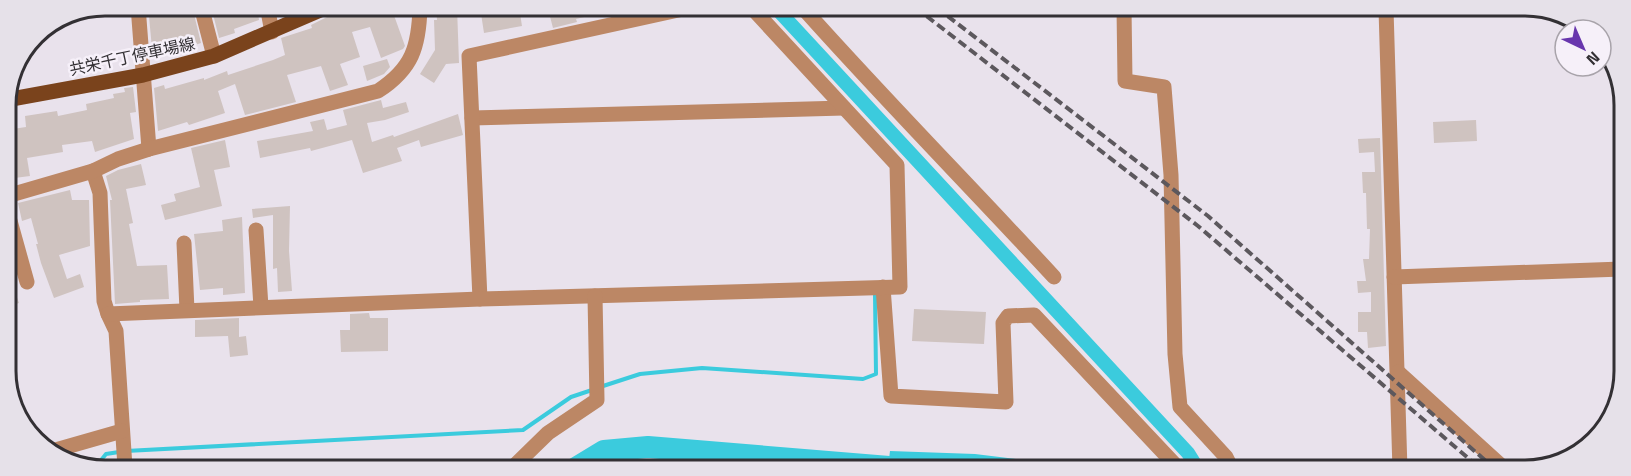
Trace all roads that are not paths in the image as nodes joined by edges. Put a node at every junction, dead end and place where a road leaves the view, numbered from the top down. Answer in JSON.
{"nodes":[{"id":1,"x":139,"y":16,"type":"edge"},
{"id":2,"x":204,"y":16,"type":"edge"},
{"id":3,"x":269,"y":16,"type":"edge"},
{"id":4,"x":306,"y":16,"type":"edge"},
{"id":5,"x":419,"y":16,"type":"edge"},
{"id":6,"x":651,"y":16,"type":"edge"},
{"id":7,"x":758,"y":16,"type":"edge"},
{"id":8,"x":810,"y":16,"type":"edge"},
{"id":9,"x":1124,"y":16,"type":"edge"},
{"id":10,"x":1386,"y":16,"type":"edge"},
{"id":11,"x":272,"y":32,"type":"junction"},
{"id":12,"x":214,"y":56,"type":"junction"},
{"id":13,"x":143,"y":75,"type":"junction"},
{"id":14,"x":17,"y":98,"type":"edge"},
{"id":15,"x":844,"y":108,"type":"junction"},
{"id":16,"x":472,"y":118,"type":"junction"},
{"id":17,"x":149,"y":150,"type":"junction"},
{"id":18,"x":93,"y":171,"type":"junction"},
{"id":19,"x":17,"y":193,"type":"edge"},
{"id":20,"x":256,"y":230,"type":"dead end"},
{"id":21,"x":184,"y":243,"type":"dead end"},
{"id":22,"x":16,"y":244,"type":"edge"},
{"id":23,"x":1614,"y":269,"type":"edge"},
{"id":24,"x":1054,"y":277,"type":"dead end"},
{"id":25,"x":1394,"y":277,"type":"junction"},
{"id":26,"x":27,"y":282,"type":"dead end"},
{"id":27,"x":884,"y":287,"type":"junction"},
{"id":28,"x":595,"y":296,"type":"junction"},
{"id":29,"x":480,"y":299,"type":"junction"},
{"id":30,"x":261,"y":307,"type":"junction"},
{"id":31,"x":187,"y":310,"type":"junction"},
{"id":32,"x":108,"y":314,"type":"junction"},
{"id":33,"x":1398,"y":372,"type":"junction"},
{"id":34,"x":67,"y":451,"type":"edge"},
{"id":35,"x":124,"y":451,"type":"edge"},
{"id":36,"x":1170,"y":459,"type":"edge"},
{"id":37,"x":1227,"y":459,"type":"edge"},
{"id":38,"x":1400,"y":459,"type":"edge"},
{"id":39,"x":1494,"y":459,"type":"edge"},
{"id":40,"x":521,"y":460,"type":"edge"}],
"edges":[{"from":1,"to":13,"type":"street"},
{"from":2,"to":12,"type":"street"},
{"from":3,"to":11,"type":"street"},
{"from":4,"to":11,"type":"main road","name":"共栄千丁停車場線"},
{"from":5,"to":17,"type":"street"},
{"from":6,"to":16,"type":"street"},
{"from":7,"to":15,"type":"street"},
{"from":8,"to":24,"type":"street"},
{"from":9,"to":37,"type":"street"},
{"from":10,"to":25,"type":"street"},
{"from":11,"to":12,"type":"main road","name":"共栄千丁停車場線"},
{"from":12,"to":13,"type":"main road","name":"共栄千丁停車場線"},
{"from":13,"to":14,"type":"main road","name":"共栄千丁停車場線"},
{"from":13,"to":17,"type":"street"},
{"from":15,"to":16,"type":"street"},
{"from":15,"to":27,"type":"street"},
{"from":16,"to":29,"type":"street"},
{"from":17,"to":18,"type":"street"},
{"from":18,"to":19,"type":"street"},
{"from":18,"to":32,"type":"street"},
{"from":20,"to":30,"type":"street"},
{"from":21,"to":31,"type":"street"},
{"from":22,"to":26,"type":"street"},
{"from":23,"to":25,"type":"street"},
{"from":25,"to":33,"type":"street"},
{"from":27,"to":28,"type":"street"},
{"from":27,"to":36,"type":"street"},
{"from":28,"to":29,"type":"street"},
{"from":28,"to":40,"type":"street"},
{"from":29,"to":30,"type":"street"},
{"from":30,"to":31,"type":"street"},
{"from":31,"to":32,"type":"street"},
{"from":32,"to":35,"type":"street"},
{"from":33,"to":38,"type":"street"},
{"from":33,"to":39,"type":"street"},
{"from":34,"to":35,"type":"street"}]}
